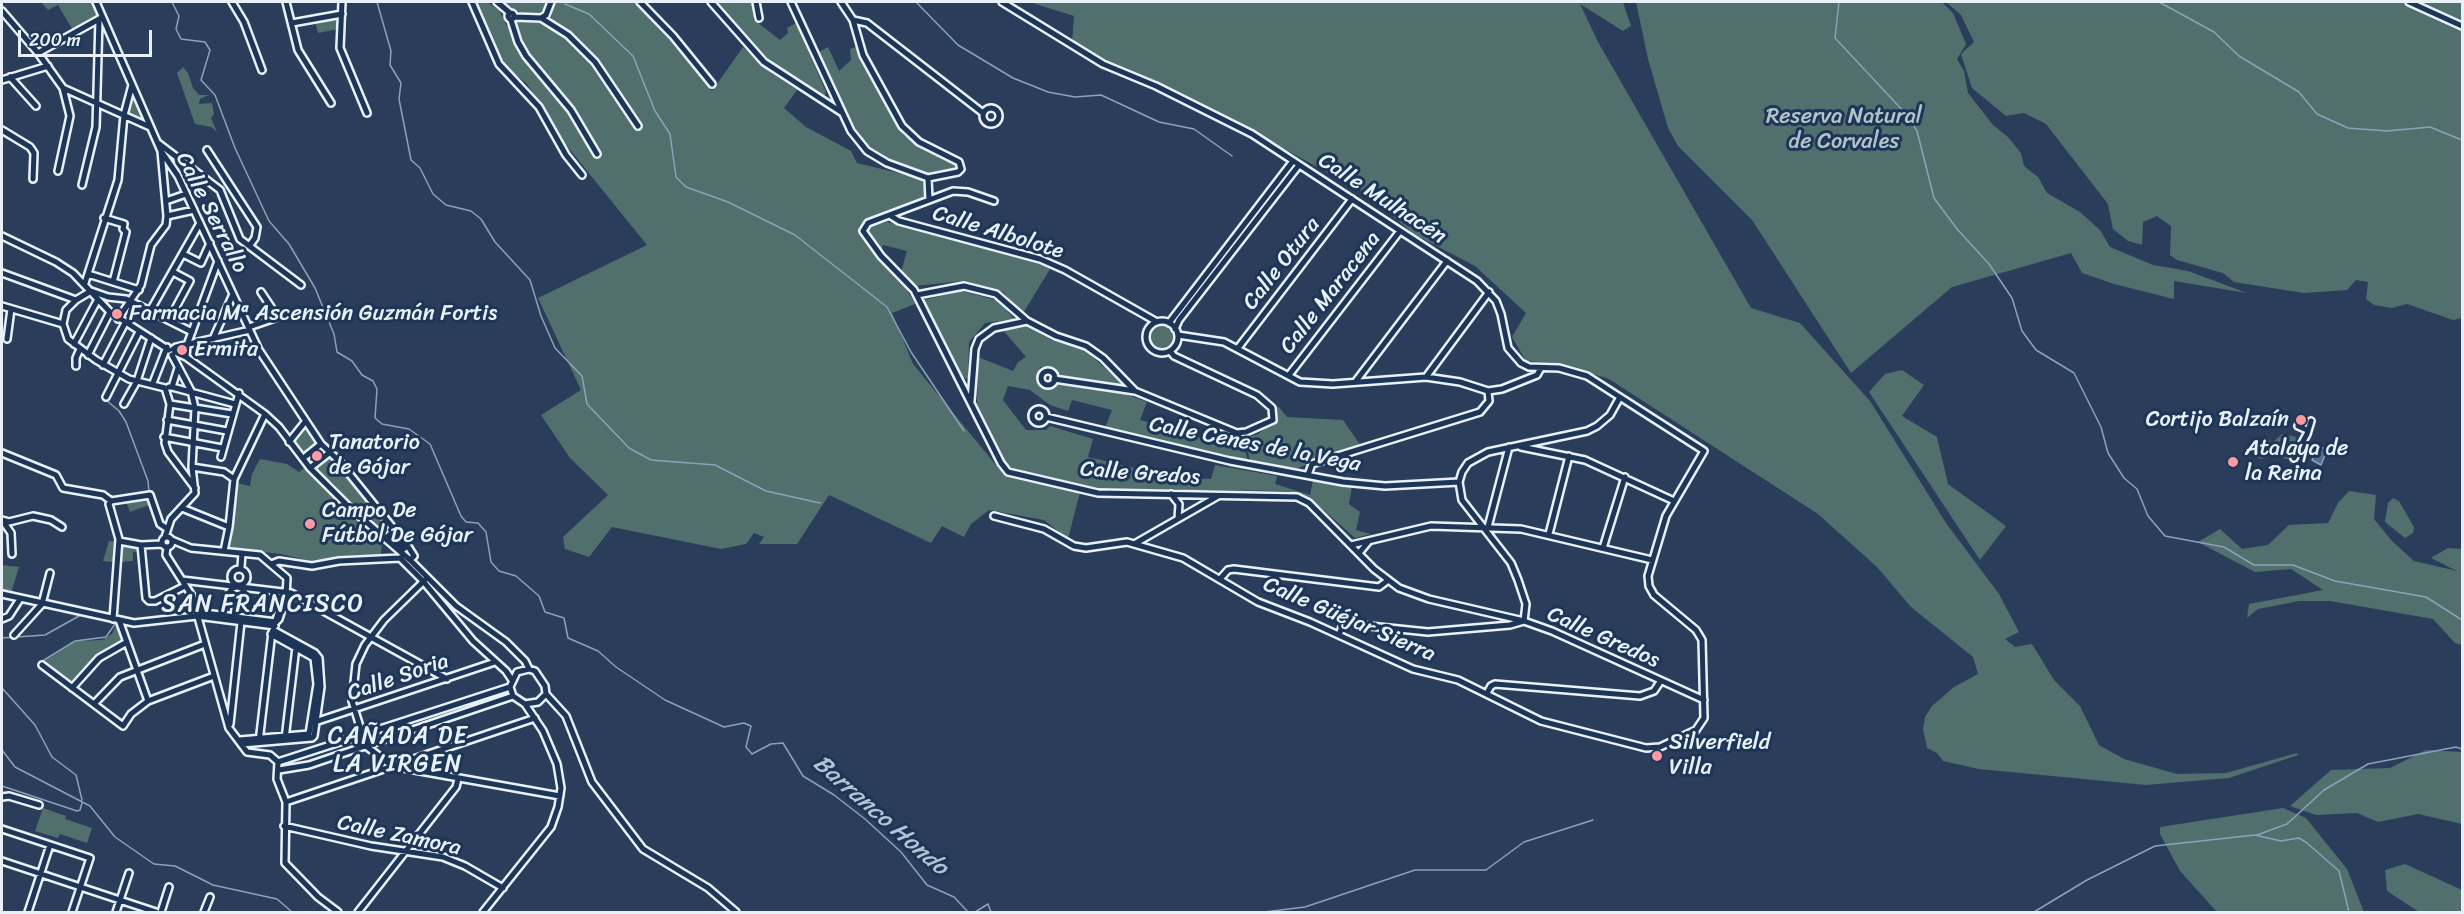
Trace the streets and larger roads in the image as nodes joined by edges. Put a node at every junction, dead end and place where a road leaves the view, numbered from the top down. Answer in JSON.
{"nodes":[{"id":1,"x":96,"y":2,"type":"edge"},
{"id":2,"x":232,"y":2,"type":"edge"},
{"id":3,"x":286,"y":2,"type":"edge"},
{"id":4,"x":342,"y":2,"type":"edge"},
{"id":5,"x":472,"y":2,"type":"edge"},
{"id":6,"x":496,"y":2,"type":"edge"},
{"id":7,"x":552,"y":2,"type":"edge"},
{"id":8,"x":640,"y":2,"type":"edge"},
{"id":9,"x":711,"y":2,"type":"edge"},
{"id":10,"x":756,"y":2,"type":"edge"},
{"id":11,"x":791,"y":2,"type":"edge"},
{"id":12,"x":841,"y":2,"type":"edge"},
{"id":13,"x":1002,"y":2,"type":"edge"},
{"id":14,"x":2409,"y":2,"type":"edge"},
{"id":15,"x":2,"y":11,"type":"edge"},
{"id":16,"x":342,"y":14,"type":"junction"},
{"id":17,"x":544,"y":16,"type":"junction"},
{"id":18,"x":512,"y":17,"type":"junction"},
{"id":19,"x":101,"y":18,"type":"junction"},
{"id":20,"x":759,"y":18,"type":"dead end"},
{"id":21,"x":853,"y":20,"type":"junction"},
{"id":22,"x":292,"y":23,"type":"junction"},
{"id":23,"x":2463,"y":26,"type":"edge"},
{"id":24,"x":38,"y":53,"type":"junction"},
{"id":25,"x":48,"y":66,"type":"junction"},
{"id":26,"x":262,"y":70,"type":"dead end"},
{"id":27,"x":10,"y":77,"type":"junction"},
{"id":28,"x":2,"y":80,"type":"edge"},
{"id":29,"x":712,"y":84,"type":"dead end"},
{"id":30,"x":132,"y":85,"type":"junction"},
{"id":31,"x":63,"y":88,"type":"junction"},
{"id":32,"x":835,"y":96,"type":"junction"},
{"id":33,"x":97,"y":103,"type":"junction"},
{"id":34,"x":331,"y":103,"type":"dead end"},
{"id":35,"x":826,"y":103,"type":"junction"},
{"id":36,"x":36,"y":106,"type":"dead end"},
{"id":37,"x":367,"y":112,"type":"dead end"},
{"id":38,"x":842,"y":113,"type":"junction"},
{"id":39,"x":983,"y":113,"type":"dead end"},
{"id":40,"x":124,"y":115,"type":"junction"},
{"id":41,"x":638,"y":126,"type":"dead end"},
{"id":42,"x":150,"y":127,"type":"junction"},
{"id":43,"x":2,"y":130,"type":"edge"},
{"id":44,"x":159,"y":143,"type":"junction"},
{"id":45,"x":207,"y":150,"type":"dead end"},
{"id":46,"x":161,"y":151,"type":"junction"},
{"id":47,"x":597,"y":154,"type":"dead end"},
{"id":48,"x":1293,"y":161,"type":"junction"},
{"id":49,"x":1299,"y":165,"type":"junction"},
{"id":50,"x":58,"y":171,"type":"dead end"},
{"id":51,"x":582,"y":175,"type":"dead end"},
{"id":52,"x":928,"y":178,"type":"junction"},
{"id":53,"x":33,"y":179,"type":"dead end"},
{"id":54,"x":82,"y":185,"type":"dead end"},
{"id":55,"x":186,"y":194,"type":"junction"},
{"id":56,"x":1352,"y":199,"type":"junction"},
{"id":57,"x":929,"y":200,"type":"junction"},
{"id":58,"x":166,"y":201,"type":"junction"},
{"id":59,"x":994,"y":201,"type":"dead end"},
{"id":60,"x":1263,"y":206,"type":"junction"},
{"id":61,"x":194,"y":210,"type":"junction"},
{"id":62,"x":168,"y":216,"type":"junction"},
{"id":63,"x":891,"y":216,"type":"junction"},
{"id":64,"x":104,"y":218,"type":"junction"},
{"id":65,"x":200,"y":223,"type":"junction"},
{"id":66,"x":1400,"y":231,"type":"junction"},
{"id":67,"x":2,"y":236,"type":"edge"},
{"id":68,"x":210,"y":243,"type":"junction"},
{"id":69,"x":250,"y":245,"type":"junction"},
{"id":70,"x":183,"y":254,"type":"junction"},
{"id":71,"x":218,"y":261,"type":"junction"},
{"id":72,"x":1447,"y":261,"type":"junction"},
{"id":73,"x":173,"y":272,"type":"junction"},
{"id":74,"x":2,"y":273,"type":"edge"},
{"id":75,"x":88,"y":274,"type":"junction"},
{"id":76,"x":1209,"y":276,"type":"junction"},
{"id":77,"x":113,"y":282,"type":"junction"},
{"id":78,"x":85,"y":283,"type":"junction"},
{"id":79,"x":301,"y":285,"type":"dead end"},
{"id":80,"x":139,"y":290,"type":"junction"},
{"id":81,"x":91,"y":291,"type":"junction"},
{"id":82,"x":261,"y":292,"type":"dead end"},
{"id":83,"x":1489,"y":292,"type":"junction"},
{"id":84,"x":233,"y":294,"type":"junction"},
{"id":85,"x":916,"y":295,"type":"junction"},
{"id":86,"x":76,"y":300,"type":"junction"},
{"id":87,"x":97,"y":301,"type":"junction"},
{"id":88,"x":130,"y":302,"type":"junction"},
{"id":89,"x":2,"y":306,"type":"edge"},
{"id":90,"x":11,"y":309,"type":"junction"},
{"id":91,"x":150,"y":311,"type":"junction"},
{"id":92,"x":110,"y":312,"type":"junction"},
{"id":93,"x":118,"y":319,"type":"junction"},
{"id":94,"x":169,"y":320,"type":"junction"},
{"id":95,"x":1027,"y":321,"type":"junction"},
{"id":96,"x":1157,"y":322,"type":"junction"},
{"id":97,"x":124,"y":323,"type":"junction"},
{"id":98,"x":1169,"y":323,"type":"junction"},
{"id":99,"x":63,"y":324,"type":"junction"},
{"id":100,"x":250,"y":329,"type":"junction"},
{"id":101,"x":140,"y":332,"type":"junction"},
{"id":102,"x":192,"y":332,"type":"junction"},
{"id":103,"x":1177,"y":332,"type":"junction"},
{"id":104,"x":151,"y":338,"type":"junction"},
{"id":105,"x":7,"y":339,"type":"dead end"},
{"id":106,"x":213,"y":339,"type":"junction"},
{"id":107,"x":74,"y":344,"type":"junction"},
{"id":108,"x":187,"y":345,"type":"junction"},
{"id":109,"x":1238,"y":348,"type":"junction"},
{"id":110,"x":80,"y":349,"type":"junction"},
{"id":111,"x":171,"y":351,"type":"junction"},
{"id":112,"x":1170,"y":351,"type":"junction"},
{"id":113,"x":88,"y":355,"type":"junction"},
{"id":114,"x":186,"y":357,"type":"junction"},
{"id":115,"x":103,"y":365,"type":"junction"},
{"id":116,"x":76,"y":366,"type":"dead end"},
{"id":117,"x":178,"y":368,"type":"junction"},
{"id":118,"x":1541,"y":368,"type":"junction"},
{"id":119,"x":119,"y":374,"type":"junction"},
{"id":120,"x":1289,"y":375,"type":"junction"},
{"id":121,"x":1426,"y":376,"type":"junction"},
{"id":122,"x":1054,"y":379,"type":"dead end"},
{"id":123,"x":137,"y":381,"type":"junction"},
{"id":124,"x":1356,"y":381,"type":"junction"},
{"id":125,"x":153,"y":383,"type":"junction"},
{"id":126,"x":973,"y":384,"type":"junction"},
{"id":127,"x":961,"y":385,"type":"junction"},
{"id":128,"x":172,"y":387,"type":"junction"},
{"id":129,"x":165,"y":388,"type":"junction"},
{"id":130,"x":191,"y":391,"type":"junction"},
{"id":131,"x":1135,"y":391,"type":"junction"},
{"id":132,"x":1488,"y":391,"type":"junction"},
{"id":133,"x":239,"y":393,"type":"junction"},
{"id":134,"x":106,"y":397,"type":"dead end"},
{"id":135,"x":1620,"y":398,"type":"junction"},
{"id":136,"x":971,"y":402,"type":"junction"},
{"id":137,"x":124,"y":404,"type":"dead end"},
{"id":138,"x":170,"y":404,"type":"junction"},
{"id":139,"x":235,"y":404,"type":"junction"},
{"id":140,"x":195,"y":408,"type":"junction"},
{"id":141,"x":232,"y":414,"type":"junction"},
{"id":142,"x":265,"y":414,"type":"junction"},
{"id":143,"x":1046,"y":417,"type":"dead end"},
{"id":144,"x":168,"y":420,"type":"junction"},
{"id":145,"x":2311,"y":421,"type":"dead end"},
{"id":146,"x":305,"y":422,"type":"junction"},
{"id":147,"x":196,"y":426,"type":"junction"},
{"id":148,"x":2298,"y":426,"type":"dead end"},
{"id":149,"x":2307,"y":430,"type":"junction"},
{"id":150,"x":227,"y":431,"type":"junction"},
{"id":151,"x":164,"y":437,"type":"junction"},
{"id":152,"x":193,"y":442,"type":"junction"},
{"id":153,"x":289,"y":442,"type":"junction"},
{"id":154,"x":321,"y":444,"type":"junction"},
{"id":155,"x":1517,"y":446,"type":"junction"},
{"id":156,"x":222,"y":447,"type":"junction"},
{"id":157,"x":1509,"y":447,"type":"junction"},
{"id":158,"x":1704,"y":451,"type":"joint"},
{"id":159,"x":2,"y":453,"type":"edge"},
{"id":160,"x":329,"y":453,"type":"junction"},
{"id":161,"x":306,"y":456,"type":"dead end"},
{"id":162,"x":1569,"y":456,"type":"junction"},
{"id":163,"x":220,"y":457,"type":"dead end"},
{"id":164,"x":2294,"y":458,"type":"dead end"},
{"id":165,"x":192,"y":467,"type":"junction"},
{"id":166,"x":310,"y":468,"type":"junction"},
{"id":167,"x":1308,"y":475,"type":"junction"},
{"id":168,"x":1625,"y":477,"type":"junction"},
{"id":169,"x":234,"y":479,"type":"junction"},
{"id":170,"x":1459,"y":482,"type":"junction"},
{"id":171,"x":195,"y":488,"type":"junction"},
{"id":172,"x":1171,"y":494,"type":"junction"},
{"id":173,"x":1219,"y":495,"type":"junction"},
{"id":174,"x":111,"y":501,"type":"junction"},
{"id":175,"x":1674,"y":501,"type":"junction"},
{"id":176,"x":182,"y":508,"type":"junction"},
{"id":177,"x":994,"y":516,"type":"dead end"},
{"id":178,"x":1178,"y":519,"type":"junction"},
{"id":179,"x":2,"y":520,"type":"edge"},
{"id":180,"x":62,"y":527,"type":"dead end"},
{"id":181,"x":229,"y":527,"type":"junction"},
{"id":182,"x":1485,"y":527,"type":"junction"},
{"id":183,"x":166,"y":528,"type":"junction"},
{"id":184,"x":1549,"y":534,"type":"junction"},
{"id":185,"x":165,"y":537,"type":"junction"},
{"id":186,"x":172,"y":540,"type":"junction"},
{"id":187,"x":119,"y":541,"type":"junction"},
{"id":188,"x":1369,"y":541,"type":"junction"},
{"id":189,"x":1136,"y":543,"type":"junction"},
{"id":190,"x":141,"y":545,"type":"junction"},
{"id":191,"x":165,"y":545,"type":"junction"},
{"id":192,"x":1351,"y":545,"type":"junction"},
{"id":193,"x":1603,"y":548,"type":"junction"},
{"id":194,"x":409,"y":549,"type":"junction"},
{"id":195,"x":224,"y":551,"type":"junction"},
{"id":196,"x":242,"y":553,"type":"junction"},
{"id":197,"x":1359,"y":553,"type":"junction"},
{"id":198,"x":12,"y":554,"type":"dead end"},
{"id":199,"x":402,"y":556,"type":"junction"},
{"id":200,"x":410,"y":560,"type":"junction"},
{"id":201,"x":1652,"y":560,"type":"junction"},
{"id":202,"x":271,"y":564,"type":"junction"},
{"id":203,"x":240,"y":567,"type":"dead end"},
{"id":204,"x":50,"y":573,"type":"dead end"},
{"id":205,"x":1220,"y":579,"type":"junction"},
{"id":206,"x":182,"y":580,"type":"junction"},
{"id":207,"x":425,"y":580,"type":"junction"},
{"id":208,"x":1387,"y":581,"type":"junction"},
{"id":209,"x":185,"y":586,"type":"junction"},
{"id":210,"x":285,"y":591,"type":"junction"},
{"id":211,"x":2,"y":594,"type":"edge"},
{"id":212,"x":20,"y":599,"type":"junction"},
{"id":213,"x":236,"y":601,"type":"dead end"},
{"id":214,"x":42,"y":604,"type":"junction"},
{"id":215,"x":196,"y":614,"type":"junction"},
{"id":216,"x":234,"y":617,"type":"junction"},
{"id":217,"x":2,"y":619,"type":"edge"},
{"id":218,"x":116,"y":620,"type":"junction"},
{"id":219,"x":1524,"y":621,"type":"junction"},
{"id":220,"x":241,"y":622,"type":"junction"},
{"id":221,"x":274,"y":628,"type":"junction"},
{"id":222,"x":14,"y":635,"type":"dead end"},
{"id":223,"x":1339,"y":635,"type":"junction"},
{"id":224,"x":370,"y":637,"type":"junction"},
{"id":225,"x":127,"y":642,"type":"junction"},
{"id":226,"x":205,"y":644,"type":"junction"},
{"id":227,"x":297,"y":645,"type":"junction"},
{"id":228,"x":495,"y":662,"type":"junction"},
{"id":229,"x":42,"y":665,"type":"dead end"},
{"id":230,"x":136,"y":669,"type":"junction"},
{"id":231,"x":529,"y":669,"type":"junction"},
{"id":232,"x":506,"y":671,"type":"junction"},
{"id":233,"x":517,"y":672,"type":"junction"},
{"id":234,"x":214,"y":676,"type":"junction"},
{"id":235,"x":447,"y":679,"type":"junction"},
{"id":236,"x":512,"y":680,"type":"junction"},
{"id":237,"x":1660,"y":682,"type":"junction"},
{"id":238,"x":510,"y":687,"type":"junction"},
{"id":239,"x":72,"y":688,"type":"junction"},
{"id":240,"x":1487,"y":693,"type":"junction"},
{"id":241,"x":546,"y":694,"type":"junction"},
{"id":242,"x":513,"y":696,"type":"junction"},
{"id":243,"x":1704,"y":700,"type":"junction"},
{"id":244,"x":148,"y":701,"type":"junction"},
{"id":245,"x":94,"y":704,"type":"junction"},
{"id":246,"x":525,"y":704,"type":"junction"},
{"id":247,"x":534,"y":704,"type":"junction"},
{"id":248,"x":353,"y":711,"type":"junction"},
{"id":249,"x":533,"y":715,"type":"junction"},
{"id":250,"x":314,"y":722,"type":"junction"},
{"id":251,"x":229,"y":728,"type":"junction"},
{"id":252,"x":362,"y":737,"type":"junction"},
{"id":253,"x":285,"y":738,"type":"junction"},
{"id":254,"x":259,"y":740,"type":"junction"},
{"id":255,"x":241,"y":742,"type":"junction"},
{"id":256,"x":366,"y":746,"type":"junction"},
{"id":257,"x":412,"y":759,"type":"junction"},
{"id":258,"x":278,"y":762,"type":"junction"},
{"id":259,"x":392,"y":766,"type":"junction"},
{"id":260,"x":279,"y":770,"type":"junction"},
{"id":261,"x":413,"y":771,"type":"junction"},
{"id":262,"x":458,"y":779,"type":"junction"},
{"id":263,"x":560,"y":796,"type":"junction"},
{"id":264,"x":2,"y":797,"type":"edge"},
{"id":265,"x":286,"y":802,"type":"junction"},
{"id":266,"x":39,"y":805,"type":"dead end"},
{"id":267,"x":284,"y":826,"type":"junction"},
{"id":268,"x":2,"y":829,"type":"edge"},
{"id":269,"x":50,"y":845,"type":"junction"},
{"id":270,"x":405,"y":852,"type":"junction"},
{"id":271,"x":2,"y":861,"type":"edge"},
{"id":272,"x":129,"y":873,"type":"dead end"},
{"id":273,"x":40,"y":874,"type":"junction"},
{"id":274,"x":80,"y":887,"type":"junction"},
{"id":275,"x":169,"y":887,"type":"dead end"},
{"id":276,"x":503,"y":888,"type":"junction"},
{"id":277,"x":210,"y":897,"type":"dead end"},
{"id":278,"x":120,"y":900,"type":"junction"},
{"id":279,"x":28,"y":912,"type":"edge"},
{"id":280,"x":72,"y":912,"type":"edge"},
{"id":281,"x":116,"y":912,"type":"edge"},
{"id":282,"x":158,"y":912,"type":"edge"},
{"id":283,"x":204,"y":912,"type":"edge"},
{"id":284,"x":338,"y":912,"type":"edge"},
{"id":285,"x":358,"y":912,"type":"edge"},
{"id":286,"x":483,"y":912,"type":"edge"},
{"id":287,"x":736,"y":912,"type":"edge"}],
"edges":[{"from":1,"to":19,"type":"street"},
{"from":2,"to":26,"type":"street"},
{"from":3,"to":22,"type":"street"},
{"from":4,"to":16,"type":"street"},
{"from":5,"to":51,"type":"street"},
{"from":6,"to":18,"type":"street"},
{"from":7,"to":17,"type":"street"},
{"from":8,"to":29,"type":"street"},
{"from":9,"to":35,"type":"street"},
{"from":10,"to":20,"type":"street"},
{"from":11,"to":32,"type":"street"},
{"from":12,"to":21,"type":"street"},
{"from":13,"to":48,"type":"street","name":"Calle Mulhacén"},
{"from":14,"to":23,"type":"street"},
{"from":15,"to":24,"type":"street"},
{"from":16,"to":22,"type":"street"},
{"from":16,"to":37,"type":"street"},
{"from":17,"to":18,"type":"street"},
{"from":17,"to":41,"type":"street"},
{"from":18,"to":47,"type":"street"},
{"from":19,"to":24,"type":"street"},
{"from":19,"to":30,"type":"street"},
{"from":19,"to":33,"type":"street"},
{"from":21,"to":39,"type":"street"},
{"from":21,"to":52,"type":"street"},
{"from":22,"to":34,"type":"street"},
{"from":24,"to":25,"type":"street"},
{"from":25,"to":27,"type":"street"},
{"from":25,"to":31,"type":"street"},
{"from":27,"to":28,"type":"street"},
{"from":27,"to":36,"type":"street"},
{"from":30,"to":40,"type":"street"},
{"from":30,"to":42,"type":"street"},
{"from":31,"to":33,"type":"street"},
{"from":31,"to":50,"type":"street"},
{"from":32,"to":35,"type":"street"},
{"from":32,"to":38,"type":"street"},
{"from":33,"to":40,"type":"street"},
{"from":33,"to":54,"type":"street"},
{"from":35,"to":38,"type":"street"},
{"from":38,"to":52,"type":"street"},
{"from":40,"to":42,"type":"street"},
{"from":40,"to":64,"type":"street"},
{"from":42,"to":44,"type":"street"},
{"from":43,"to":53,"type":"street"},
{"from":44,"to":46,"type":"street","name":"Calle Serrallo"},
{"from":44,"to":69,"type":"street"},
{"from":45,"to":69,"type":"street"},
{"from":46,"to":55,"type":"street","name":"Calle Serrallo"},
{"from":46,"to":58,"type":"street"},
{"from":48,"to":49,"type":"street","name":"Calle Mulhacén"},
{"from":48,"to":60,"type":"street"},
{"from":49,"to":56,"type":"street","name":"Calle Mulhacén"},
{"from":49,"to":60,"type":"street"},
{"from":52,"to":57,"type":"street"},
{"from":55,"to":58,"type":"street"},
{"from":55,"to":61,"type":"street","name":"Calle Serrallo"},
{"from":56,"to":66,"type":"street","name":"Calle Mulhacén"},
{"from":56,"to":109,"type":"street","name":"Calle Otura"},
{"from":57,"to":59,"type":"street","name":"Calle Gredos"},
{"from":57,"to":63,"type":"street","name":"Calle Gredos"},
{"from":58,"to":62,"type":"street"},
{"from":60,"to":76,"type":"street"},
{"from":61,"to":62,"type":"street"},
{"from":61,"to":65,"type":"street","name":"Calle Serrallo"},
{"from":62,"to":80,"type":"street"},
{"from":63,"to":85,"type":"street","name":"Calle Gredos"},
{"from":63,"to":96,"type":"street","name":"Calle Albolote"},
{"from":64,"to":75,"type":"street"},
{"from":64,"to":77,"type":"street"},
{"from":65,"to":68,"type":"street","name":"Calle Serrallo"},
{"from":65,"to":70,"type":"street"},
{"from":66,"to":72,"type":"street","name":"Calle Mulhacén"},
{"from":66,"to":120,"type":"street","name":"Calle Maracena"},
{"from":67,"to":78,"type":"street"},
{"from":68,"to":70,"type":"street"},
{"from":68,"to":71,"type":"street","name":"Calle Serrallo"},
{"from":69,"to":79,"type":"street"},
{"from":70,"to":73,"type":"street"},
{"from":71,"to":84,"type":"street","name":"Calle Serrallo"},
{"from":71,"to":102,"type":"street"},
{"from":72,"to":83,"type":"street","name":"Calle Mulhacén"},
{"from":72,"to":124,"type":"street"},
{"from":73,"to":91,"type":"street"},
{"from":73,"to":94,"type":"street"},
{"from":74,"to":86,"type":"street"},
{"from":75,"to":77,"type":"street"},
{"from":75,"to":78,"type":"street"},
{"from":76,"to":98,"type":"street"},
{"from":76,"to":103,"type":"street"},
{"from":77,"to":80,"type":"street"},
{"from":78,"to":81,"type":"street"},
{"from":80,"to":88,"type":"street"},
{"from":81,"to":86,"type":"street"},
{"from":81,"to":87,"type":"street"},
{"from":81,"to":88,"type":"street"},
{"from":82,"to":100,"type":"street"},
{"from":83,"to":118,"type":"street","name":"Calle Mulhacén"},
{"from":83,"to":121,"type":"street"},
{"from":84,"to":100,"type":"street","name":"Calle Serrallo"},
{"from":84,"to":106,"type":"street"},
{"from":85,"to":95,"type":"street"},
{"from":85,"to":127,"type":"street","name":"Calle Gredos"},
{"from":86,"to":99,"type":"street"},
{"from":87,"to":92,"type":"street"},
{"from":87,"to":107,"type":"street"},
{"from":88,"to":91,"type":"street"},
{"from":88,"to":93,"type":"street"},
{"from":89,"to":90,"type":"street"},
{"from":90,"to":99,"type":"street"},
{"from":90,"to":105,"type":"street"},
{"from":91,"to":94,"type":"street"},
{"from":92,"to":93,"type":"street"},
{"from":92,"to":113,"type":"street"},
{"from":93,"to":97,"type":"street"},
{"from":94,"to":102,"type":"street"},
{"from":95,"to":126,"type":"street"},
{"from":95,"to":131,"type":"street"},
{"from":96,"to":98,"type":"street"},
{"from":96,"to":112,"type":"street"},
{"from":97,"to":101,"type":"street"},
{"from":97,"to":115,"type":"street"},
{"from":98,"to":103,"type":"street"},
{"from":99,"to":107,"type":"street"},
{"from":100,"to":106,"type":"street"},
{"from":100,"to":146,"type":"street","name":"Calle Serrallo"},
{"from":101,"to":104,"type":"street"},
{"from":101,"to":119,"type":"street"},
{"from":102,"to":108,"type":"street"},
{"from":103,"to":109,"type":"street"},
{"from":103,"to":112,"type":"street"},
{"from":104,"to":111,"type":"street"},
{"from":104,"to":123,"type":"street"},
{"from":106,"to":108,"type":"street"},
{"from":107,"to":110,"type":"street"},
{"from":108,"to":111,"type":"street"},
{"from":108,"to":114,"type":"street"},
{"from":109,"to":120,"type":"street"},
{"from":110,"to":113,"type":"street"},
{"from":110,"to":116,"type":"street"},
{"from":111,"to":114,"type":"street"},
{"from":111,"to":117,"type":"street"},
{"from":111,"to":125,"type":"street"},
{"from":112,"to":131,"type":"street"},
{"from":113,"to":115,"type":"street"},
{"from":114,"to":133,"type":"street"},
{"from":115,"to":119,"type":"street"},
{"from":117,"to":128,"type":"street"},
{"from":117,"to":130,"type":"street"},
{"from":118,"to":132,"type":"street"},
{"from":118,"to":135,"type":"street","name":"Calle Mulhacén"},
{"from":119,"to":123,"type":"street"},
{"from":119,"to":134,"type":"street"},
{"from":120,"to":124,"type":"street"},
{"from":121,"to":124,"type":"street"},
{"from":121,"to":132,"type":"street"},
{"from":122,"to":131,"type":"street"},
{"from":123,"to":125,"type":"street"},
{"from":123,"to":137,"type":"street"},
{"from":125,"to":129,"type":"street"},
{"from":126,"to":127,"type":"street"},
{"from":126,"to":136,"type":"street"},
{"from":127,"to":136,"type":"street","name":"Calle Gredos"},
{"from":128,"to":129,"type":"street"},
{"from":128,"to":130,"type":"street"},
{"from":129,"to":138,"type":"street"},
{"from":130,"to":139,"type":"street"},
{"from":130,"to":140,"type":"street"},
{"from":132,"to":167,"type":"street"},
{"from":133,"to":139,"type":"street"},
{"from":133,"to":142,"type":"street"},
{"from":135,"to":155,"type":"street"},
{"from":135,"to":158,"type":"street","name":"Calle Mulhacén"},
{"from":136,"to":172,"type":"street","name":"Calle Gredos"},
{"from":138,"to":140,"type":"street"},
{"from":138,"to":144,"type":"street"},
{"from":139,"to":141,"type":"street"},
{"from":140,"to":141,"type":"street"},
{"from":140,"to":147,"type":"street"},
{"from":141,"to":150,"type":"street"},
{"from":142,"to":153,"type":"street"},
{"from":142,"to":169,"type":"street"},
{"from":143,"to":167,"type":"street","name":"Calle Cenes de la Vega"},
{"from":144,"to":147,"type":"street"},
{"from":144,"to":151,"type":"street"},
{"from":145,"to":149,"type":"street"},
{"from":146,"to":153,"type":"street"},
{"from":146,"to":154,"type":"street","name":"Calle Serrallo"},
{"from":147,"to":150,"type":"street"},
{"from":147,"to":152,"type":"street"},
{"from":148,"to":149,"type":"street"},
{"from":149,"to":164,"type":"street"},
{"from":150,"to":156,"type":"street"},
{"from":151,"to":152,"type":"street"},
{"from":151,"to":171,"type":"street"},
{"from":152,"to":156,"type":"street"},
{"from":152,"to":165,"type":"street"},
{"from":153,"to":166,"type":"street"},
{"from":154,"to":160,"type":"street","name":"Calle Serrallo"},
{"from":154,"to":161,"type":"street"},
{"from":155,"to":157,"type":"street"},
{"from":155,"to":162,"type":"street"},
{"from":156,"to":163,"type":"street"},
{"from":157,"to":170,"type":"street"},
{"from":157,"to":182,"type":"street"},
{"from":158,"to":175,"type":"street","name":"Calle Güéjar Sierra"},
{"from":159,"to":174,"type":"street"},
{"from":160,"to":166,"type":"street"},
{"from":160,"to":194,"type":"street","name":"Calle Serrallo"},
{"from":162,"to":168,"type":"street"},
{"from":162,"to":184,"type":"street"},
{"from":165,"to":169,"type":"street"},
{"from":165,"to":171,"type":"street"},
{"from":166,"to":199,"type":"street"},
{"from":167,"to":170,"type":"street","name":"Calle Cenes de la Vega"},
{"from":168,"to":175,"type":"street"},
{"from":168,"to":193,"type":"street"},
{"from":169,"to":181,"type":"street"},
{"from":170,"to":182,"type":"street"},
{"from":171,"to":176,"type":"street"},
{"from":172,"to":173,"type":"street","name":"Calle Gredos"},
{"from":172,"to":178,"type":"street"},
{"from":173,"to":178,"type":"street"},
{"from":173,"to":192,"type":"street","name":"Calle Gredos"},
{"from":174,"to":183,"type":"street"},
{"from":174,"to":187,"type":"street"},
{"from":175,"to":201,"type":"street","name":"Calle Güéjar Sierra"},
{"from":176,"to":181,"type":"street"},
{"from":176,"to":183,"type":"street"},
{"from":177,"to":189,"type":"street","name":"Calle Güéjar Sierra"},
{"from":178,"to":189,"type":"street"},
{"from":179,"to":180,"type":"street"},
{"from":179,"to":198,"type":"street"},
{"from":181,"to":195,"type":"street"},
{"from":182,"to":184,"type":"street"},
{"from":182,"to":188,"type":"street"},
{"from":182,"to":219,"type":"street"},
{"from":183,"to":185,"type":"street"},
{"from":184,"to":193,"type":"street"},
{"from":185,"to":186,"type":"street"},
{"from":185,"to":191,"type":"street"},
{"from":186,"to":191,"type":"street"},
{"from":186,"to":195,"type":"street"},
{"from":187,"to":190,"type":"street"},
{"from":187,"to":218,"type":"street"},
{"from":188,"to":192,"type":"street"},
{"from":188,"to":197,"type":"street"},
{"from":189,"to":205,"type":"street","name":"Calle Güéjar Sierra"},
{"from":190,"to":191,"type":"street"},
{"from":190,"to":209,"type":"street"},
{"from":191,"to":206,"type":"street"},
{"from":192,"to":197,"type":"street","name":"Calle Gredos"},
{"from":193,"to":201,"type":"street"},
{"from":194,"to":199,"type":"street"},
{"from":194,"to":200,"type":"street"},
{"from":195,"to":196,"type":"street"},
{"from":196,"to":202,"type":"street"},
{"from":196,"to":203,"type":"street"},
{"from":197,"to":208,"type":"street","name":"Calle Gredos"},
{"from":199,"to":200,"type":"street"},
{"from":199,"to":202,"type":"street"},
{"from":199,"to":207,"type":"street"},
{"from":200,"to":207,"type":"street"},
{"from":201,"to":243,"type":"street","name":"Calle Güéjar Sierra"},
{"from":202,"to":210,"type":"street"},
{"from":204,"to":214,"type":"street"},
{"from":205,"to":208,"type":"street"},
{"from":205,"to":223,"type":"street","name":"Calle Güéjar Sierra"},
{"from":206,"to":209,"type":"street"},
{"from":206,"to":210,"type":"street"},
{"from":207,"to":224,"type":"street"},
{"from":207,"to":228,"type":"street"},
{"from":207,"to":231,"type":"street"},
{"from":208,"to":219,"type":"street","name":"Calle Gredos"},
{"from":209,"to":215,"type":"street"},
{"from":210,"to":221,"type":"street"},
{"from":210,"to":224,"type":"street"},
{"from":211,"to":212,"type":"street"},
{"from":212,"to":214,"type":"street"},
{"from":212,"to":217,"type":"street"},
{"from":213,"to":216,"type":"street"},
{"from":214,"to":218,"type":"street"},
{"from":214,"to":222,"type":"street"},
{"from":215,"to":216,"type":"street"},
{"from":215,"to":218,"type":"street"},
{"from":215,"to":220,"type":"street"},
{"from":215,"to":226,"type":"street"},
{"from":216,"to":221,"type":"street"},
{"from":218,"to":225,"type":"street"},
{"from":219,"to":223,"type":"street"},
{"from":219,"to":237,"type":"street","name":"Calle Gredos"},
{"from":220,"to":221,"type":"street"},
{"from":220,"to":251,"type":"street"},
{"from":221,"to":227,"type":"street"},
{"from":221,"to":254,"type":"street"},
{"from":223,"to":240,"type":"street","name":"Calle Güéjar Sierra"},
{"from":224,"to":235,"type":"street"},
{"from":224,"to":248,"type":"street"},
{"from":225,"to":230,"type":"street"},
{"from":225,"to":239,"type":"street"},
{"from":226,"to":230,"type":"street"},
{"from":226,"to":234,"type":"street"},
{"from":227,"to":250,"type":"street"},
{"from":227,"to":253,"type":"street"},
{"from":228,"to":232,"type":"street"},
{"from":228,"to":235,"type":"street","name":"Calle Soria"},
{"from":229,"to":239,"type":"street"},
{"from":230,"to":244,"type":"street"},
{"from":230,"to":245,"type":"street"},
{"from":231,"to":233,"type":"street"},
{"from":231,"to":241,"type":"street"},
{"from":232,"to":233,"type":"street"},
{"from":232,"to":236,"type":"street"},
{"from":233,"to":236,"type":"street"},
{"from":234,"to":244,"type":"street"},
{"from":234,"to":251,"type":"street"},
{"from":235,"to":248,"type":"street","name":"Calle Soria"},
{"from":236,"to":238,"type":"street"},
{"from":237,"to":240,"type":"street"},
{"from":237,"to":243,"type":"street","name":"Calle Gredos"},
{"from":238,"to":242,"type":"street"},
{"from":238,"to":252,"type":"street"},
{"from":239,"to":245,"type":"street"},
{"from":240,"to":243,"type":"street","name":"Calle Güéjar Sierra"},
{"from":241,"to":247,"type":"street"},
{"from":241,"to":287,"type":"street"},
{"from":242,"to":246,"type":"street"},
{"from":242,"to":256,"type":"street"},
{"from":244,"to":245,"type":"street"},
{"from":246,"to":247,"type":"street"},
{"from":246,"to":249,"type":"street"},
{"from":247,"to":249,"type":"street"},
{"from":248,"to":250,"type":"street","name":"Calle Soria"},
{"from":248,"to":252,"type":"street"},
{"from":249,"to":257,"type":"street"},
{"from":249,"to":263,"type":"street"},
{"from":250,"to":253,"type":"street"},
{"from":251,"to":255,"type":"street"},
{"from":252,"to":256,"type":"street"},
{"from":252,"to":258,"type":"street"},
{"from":253,"to":254,"type":"street"},
{"from":254,"to":255,"type":"street"},
{"from":255,"to":258,"type":"street"},
{"from":256,"to":259,"type":"street"},
{"from":256,"to":260,"type":"street"},
{"from":257,"to":259,"type":"street"},
{"from":257,"to":261,"type":"street"},
{"from":258,"to":260,"type":"street"},
{"from":259,"to":261,"type":"street"},
{"from":259,"to":265,"type":"street"},
{"from":260,"to":265,"type":"street"},
{"from":261,"to":262,"type":"street"},
{"from":262,"to":263,"type":"street"},
{"from":262,"to":270,"type":"street"},
{"from":263,"to":276,"type":"street"},
{"from":264,"to":266,"type":"street"},
{"from":265,"to":267,"type":"street"},
{"from":267,"to":270,"type":"street","name":"Calle Zamora"},
{"from":267,"to":284,"type":"street"},
{"from":268,"to":269,"type":"street"},
{"from":269,"to":273,"type":"street"},
{"from":269,"to":274,"type":"street"},
{"from":270,"to":276,"type":"street","name":"Calle Zamora"},
{"from":270,"to":285,"type":"street"},
{"from":271,"to":273,"type":"street"},
{"from":272,"to":278,"type":"street"},
{"from":273,"to":274,"type":"street"},
{"from":273,"to":279,"type":"street"},
{"from":274,"to":278,"type":"street"},
{"from":274,"to":280,"type":"street"},
{"from":275,"to":282,"type":"street"},
{"from":276,"to":286,"type":"street"},
{"from":277,"to":283,"type":"street"},
{"from":278,"to":281,"type":"street"},
{"from":278,"to":282,"type":"street"}]}
